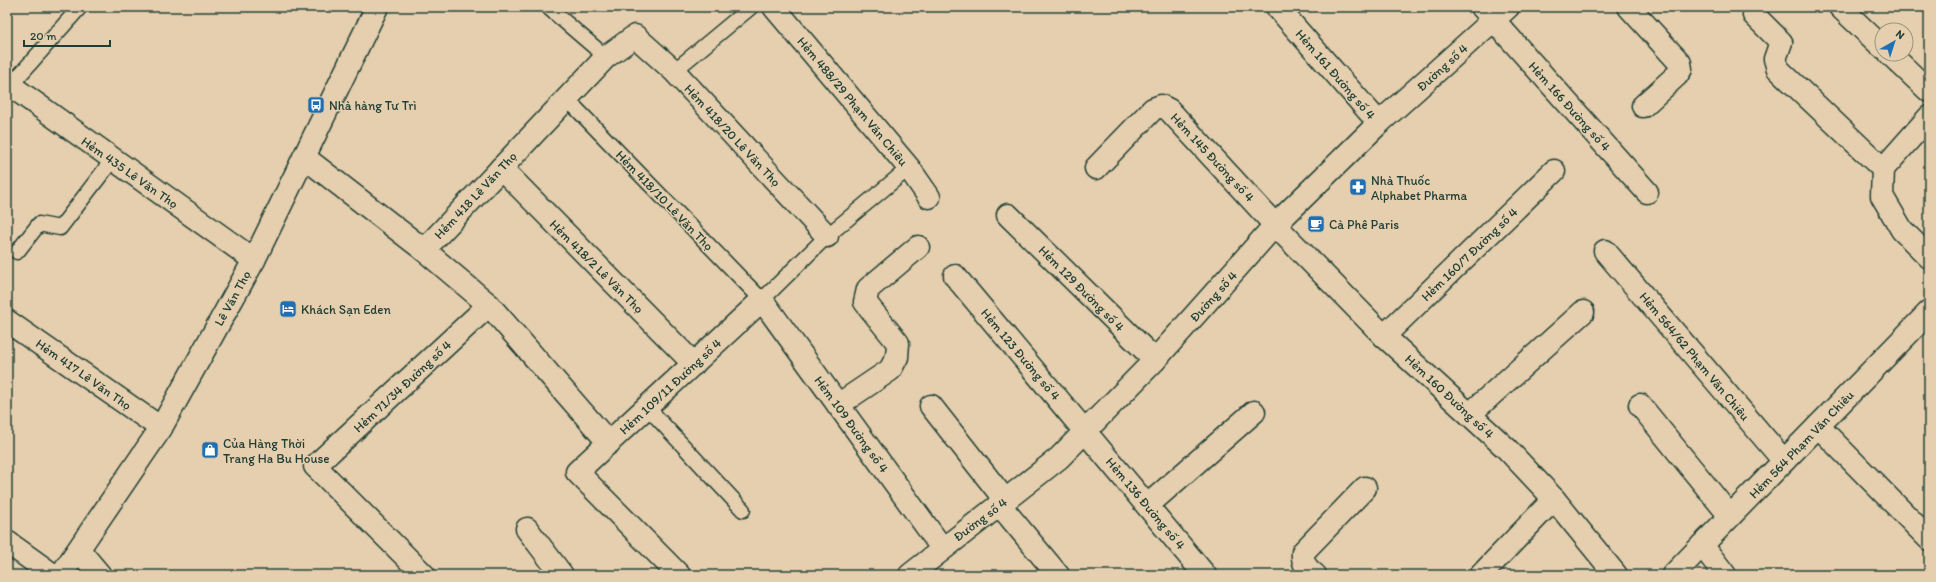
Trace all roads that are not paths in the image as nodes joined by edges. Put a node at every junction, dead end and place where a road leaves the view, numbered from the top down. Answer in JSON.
{"nodes":[{"id":1,"x":80,"y":7,"type":"edge"},
{"id":2,"x":377,"y":7,"type":"edge"},
{"id":3,"x":750,"y":7,"type":"edge"},
{"id":4,"x":774,"y":7,"type":"edge"},
{"id":5,"x":1277,"y":7,"type":"edge"},
{"id":6,"x":1629,"y":7,"type":"edge"},
{"id":7,"x":1840,"y":7,"type":"edge"},
{"id":8,"x":550,"y":9,"type":"dead end"},
{"id":9,"x":1494,"y":12,"type":"edge"},
{"id":10,"x":1754,"y":15,"type":"dead end"},
{"id":11,"x":635,"y":36,"type":"joint"},
{"id":12,"x":1874,"y":39,"type":"edge"},
{"id":13,"x":606,"y":57,"type":"junction"},
{"id":14,"x":1898,"y":62,"type":"edge"},
{"id":15,"x":674,"y":71,"type":"junction"},
{"id":16,"x":9,"y":85,"type":"edge"},
{"id":17,"x":1929,"y":91,"type":"edge"},
{"id":18,"x":567,"y":99,"type":"junction"},
{"id":19,"x":1643,"y":106,"type":"dead end"},
{"id":20,"x":1929,"y":117,"type":"edge"},
{"id":21,"x":1379,"y":123,"type":"junction"},
{"id":22,"x":304,"y":157,"type":"junction"},
{"id":23,"x":113,"y":159,"type":"junction"},
{"id":24,"x":501,"y":168,"type":"junction"},
{"id":25,"x":909,"y":168,"type":"junction"},
{"id":26,"x":1096,"y":168,"type":"dead end"},
{"id":27,"x":1883,"y":169,"type":"junction"},
{"id":28,"x":1554,"y":171,"type":"dead end"},
{"id":29,"x":1647,"y":192,"type":"dead end"},
{"id":30,"x":929,"y":197,"type":"dead end"},
{"id":31,"x":1008,"y":215,"type":"dead end"},
{"id":32,"x":1275,"y":225,"type":"junction"},
{"id":33,"x":827,"y":236,"type":"junction"},
{"id":34,"x":918,"y":247,"type":"dead end"},
{"id":35,"x":424,"y":250,"type":"junction"},
{"id":36,"x":1605,"y":251,"type":"dead end"},
{"id":37,"x":17,"y":252,"type":"dead end"},
{"id":38,"x":1929,"y":257,"type":"edge"},
{"id":39,"x":254,"y":260,"type":"junction"},
{"id":40,"x":955,"y":276,"type":"dead end"},
{"id":41,"x":762,"y":300,"type":"junction"},
{"id":42,"x":489,"y":305,"type":"junction"},
{"id":43,"x":1583,"y":312,"type":"dead end"},
{"id":44,"x":1929,"y":312,"type":"edge"},
{"id":45,"x":7,"y":321,"type":"edge"},
{"id":46,"x":1384,"y":336,"type":"junction"},
{"id":47,"x":1155,"y":360,"type":"junction"},
{"id":48,"x":694,"y":364,"type":"junction"},
{"id":49,"x":838,"y":405,"type":"junction"},
{"id":50,"x":1640,"y":405,"type":"dead end"},
{"id":51,"x":931,"y":406,"type":"dead end"},
{"id":52,"x":647,"y":407,"type":"junction"},
{"id":53,"x":1254,"y":412,"type":"dead end"},
{"id":54,"x":1470,"y":414,"type":"junction"},
{"id":55,"x":1818,"y":426,"type":"junction"},
{"id":56,"x":161,"y":428,"type":"junction"},
{"id":57,"x":1087,"y":431,"type":"junction"},
{"id":58,"x":609,"y":442,"type":"junction"},
{"id":59,"x":1784,"y":461,"type":"junction"},
{"id":60,"x":1365,"y":488,"type":"dead end"},
{"id":61,"x":1554,"y":499,"type":"junction"},
{"id":62,"x":1002,"y":502,"type":"junction"},
{"id":63,"x":1148,"y":505,"type":"junction"},
{"id":64,"x":743,"y":510,"type":"dead end"},
{"id":65,"x":1730,"y":516,"type":"junction"},
{"id":66,"x":527,"y":529,"type":"dead end"},
{"id":67,"x":1929,"y":539,"type":"edge"},
{"id":68,"x":7,"y":542,"type":"edge"},
{"id":69,"x":1702,"y":545,"type":"junction"},
{"id":70,"x":942,"y":548,"type":"junction"},
{"id":71,"x":79,"y":550,"type":"junction"},
{"id":72,"x":912,"y":574,"type":"edge"},
{"id":73,"x":53,"y":575,"type":"edge"},
{"id":74,"x":61,"y":575,"type":"edge"},
{"id":75,"x":100,"y":575,"type":"edge"},
{"id":76,"x":424,"y":575,"type":"edge"},
{"id":77,"x":562,"y":575,"type":"edge"},
{"id":78,"x":679,"y":575,"type":"edge"},
{"id":79,"x":1058,"y":575,"type":"edge"},
{"id":80,"x":1205,"y":575,"type":"edge"},
{"id":81,"x":1315,"y":575,"type":"edge"},
{"id":82,"x":1481,"y":575,"type":"edge"},
{"id":83,"x":1616,"y":575,"type":"edge"},
{"id":84,"x":1673,"y":575,"type":"edge"},
{"id":85,"x":1725,"y":575,"type":"edge"}],
"edges":[{"from":1,"to":16,"type":"lane"},
{"from":2,"to":22,"type":"street","name":"Lê Văn Thọ"},
{"from":3,"to":15,"type":"lane"},
{"from":4,"to":25,"type":"street","name":"Hẻm 488/29 Phạm Văn Chiêu"},
{"from":5,"to":21,"type":"street","name":"Hẻm 161 Đường số 4"},
{"from":6,"to":19,"type":"street"},
{"from":7,"to":12,"type":"street"},
{"from":8,"to":13,"type":"lane"},
{"from":9,"to":21,"type":"street","name":"Đường số 4"},
{"from":9,"to":29,"type":"street","name":"Hẻm 166 Đường số 4"},
{"from":10,"to":27,"type":"street"},
{"from":11,"to":13,"type":"street","name":"Hẻm 418 Lê Văn Thọ"},
{"from":11,"to":15,"type":"street","name":"Hẻm 418/20 Lê Văn Thọ"},
{"from":13,"to":18,"type":"street","name":"Hẻm 418 Lê Văn Thọ"},
{"from":14,"to":17,"type":"street"},
{"from":15,"to":33,"type":"street","name":"Hẻm 418/20 Lê Văn Thọ"},
{"from":16,"to":23,"type":"street","name":"Hẻm 435 Lê Văn Thọ"},
{"from":18,"to":24,"type":"street","name":"Hẻm 418 Lê Văn Thọ"},
{"from":18,"to":41,"type":"lane","name":"Hẻm 418/10 Lê Văn Thọ"},
{"from":20,"to":27,"type":"street"},
{"from":21,"to":32,"type":"street","name":"Đường số 4"},
{"from":22,"to":35,"type":"street","name":"Hẻm 418 Lê Văn Thọ"},
{"from":22,"to":39,"type":"street","name":"Lê Văn Thọ"},
{"from":23,"to":37,"type":"lane"},
{"from":23,"to":39,"type":"street","name":"Hẻm 435 Lê Văn Thọ"},
{"from":24,"to":35,"type":"street","name":"Hẻm 418 Lê Văn Thọ"},
{"from":24,"to":48,"type":"street","name":"Hẻm 418/2 Lê Văn Thọ"},
{"from":25,"to":30,"type":"street","name":"Hẻm 488/29 Phạm Văn Chiêu"},
{"from":25,"to":33,"type":"lane"},
{"from":26,"to":32,"type":"street","name":"Hẻm 145 Đường số 4"},
{"from":27,"to":38,"type":"street"},
{"from":28,"to":46,"type":"street","name":"Hẻm 160/7 Đường số 4"},
{"from":31,"to":47,"type":"street","name":"Hẻm 129 Đường số 4"},
{"from":32,"to":46,"type":"street","name":"Hẻm 160 Đường số 4"},
{"from":32,"to":47,"type":"street","name":"Đường số 4"},
{"from":33,"to":41,"type":"lane"},
{"from":34,"to":49,"type":"street"},
{"from":35,"to":42,"type":"street"},
{"from":36,"to":59,"type":"street","name":"Hẻm 564/62 Phạm Văn Chiêu"},
{"from":39,"to":56,"type":"street","name":"Lê Văn Thọ"},
{"from":40,"to":57,"type":"street","name":"Hẻm 123 Đường số 4"},
{"from":41,"to":48,"type":"street","name":"Hẻm 109/11 Đường số 4"},
{"from":41,"to":49,"type":"street","name":"Hẻm 109 Đường số 4"},
{"from":42,"to":58,"type":"street"},
{"from":42,"to":76,"type":"street","name":"Hẻm 71/34 Đường số 4"},
{"from":43,"to":54,"type":"street"},
{"from":44,"to":55,"type":"street","name":"Hẻm 564 Phạm Văn Chiêu"},
{"from":45,"to":56,"type":"street","name":"Hẻm 417 Lê Văn Thọ"},
{"from":46,"to":54,"type":"street","name":"Hẻm 160 Đường số 4"},
{"from":47,"to":57,"type":"street","name":"Đường số 4"},
{"from":48,"to":52,"type":"street","name":"Hẻm 109/11 Đường số 4"},
{"from":49,"to":70,"type":"street","name":"Hẻm 109 Đường số 4"},
{"from":50,"to":65,"type":"street"},
{"from":51,"to":62,"type":"street"},
{"from":52,"to":58,"type":"street","name":"Hẻm 109/11 Đường số 4"},
{"from":52,"to":64,"type":"lane"},
{"from":53,"to":63,"type":"street"},
{"from":54,"to":61,"type":"street","name":"Hẻm 160 Đường số 4"},
{"from":55,"to":59,"type":"street","name":"Hẻm 564 Phạm Văn Chiêu"},
{"from":55,"to":67,"type":"street"},
{"from":56,"to":71,"type":"street","name":"Lê Văn Thọ"},
{"from":57,"to":62,"type":"street","name":"Đường số 4"},
{"from":57,"to":63,"type":"street","name":"Hẻm 136 Đường số 4"},
{"from":58,"to":78,"type":"street","name":"Hẻm 109/11 Đường số 4"},
{"from":59,"to":65,"type":"street","name":"Hẻm 564 Phạm Văn Chiêu"},
{"from":60,"to":81,"type":"street"},
{"from":61,"to":82,"type":"street"},
{"from":61,"to":83,"type":"street","name":"Hẻm 160 Đường số 4"},
{"from":62,"to":70,"type":"street","name":"Đường số 4"},
{"from":62,"to":79,"type":"street"},
{"from":63,"to":80,"type":"street","name":"Hẻm 136 Đường số 4"},
{"from":65,"to":69,"type":"street","name":"Hẻm 564 Phạm Văn Chiêu"},
{"from":66,"to":77,"type":"street"},
{"from":68,"to":73,"type":"street"},
{"from":69,"to":84,"type":"street","name":"Hẻm 564 Phạm Văn Chiêu"},
{"from":69,"to":85,"type":"street"},
{"from":70,"to":72,"type":"street","name":"Đường số 4"},
{"from":71,"to":74,"type":"street","name":"Lê Văn Thọ"},
{"from":71,"to":75,"type":"street"}]}
